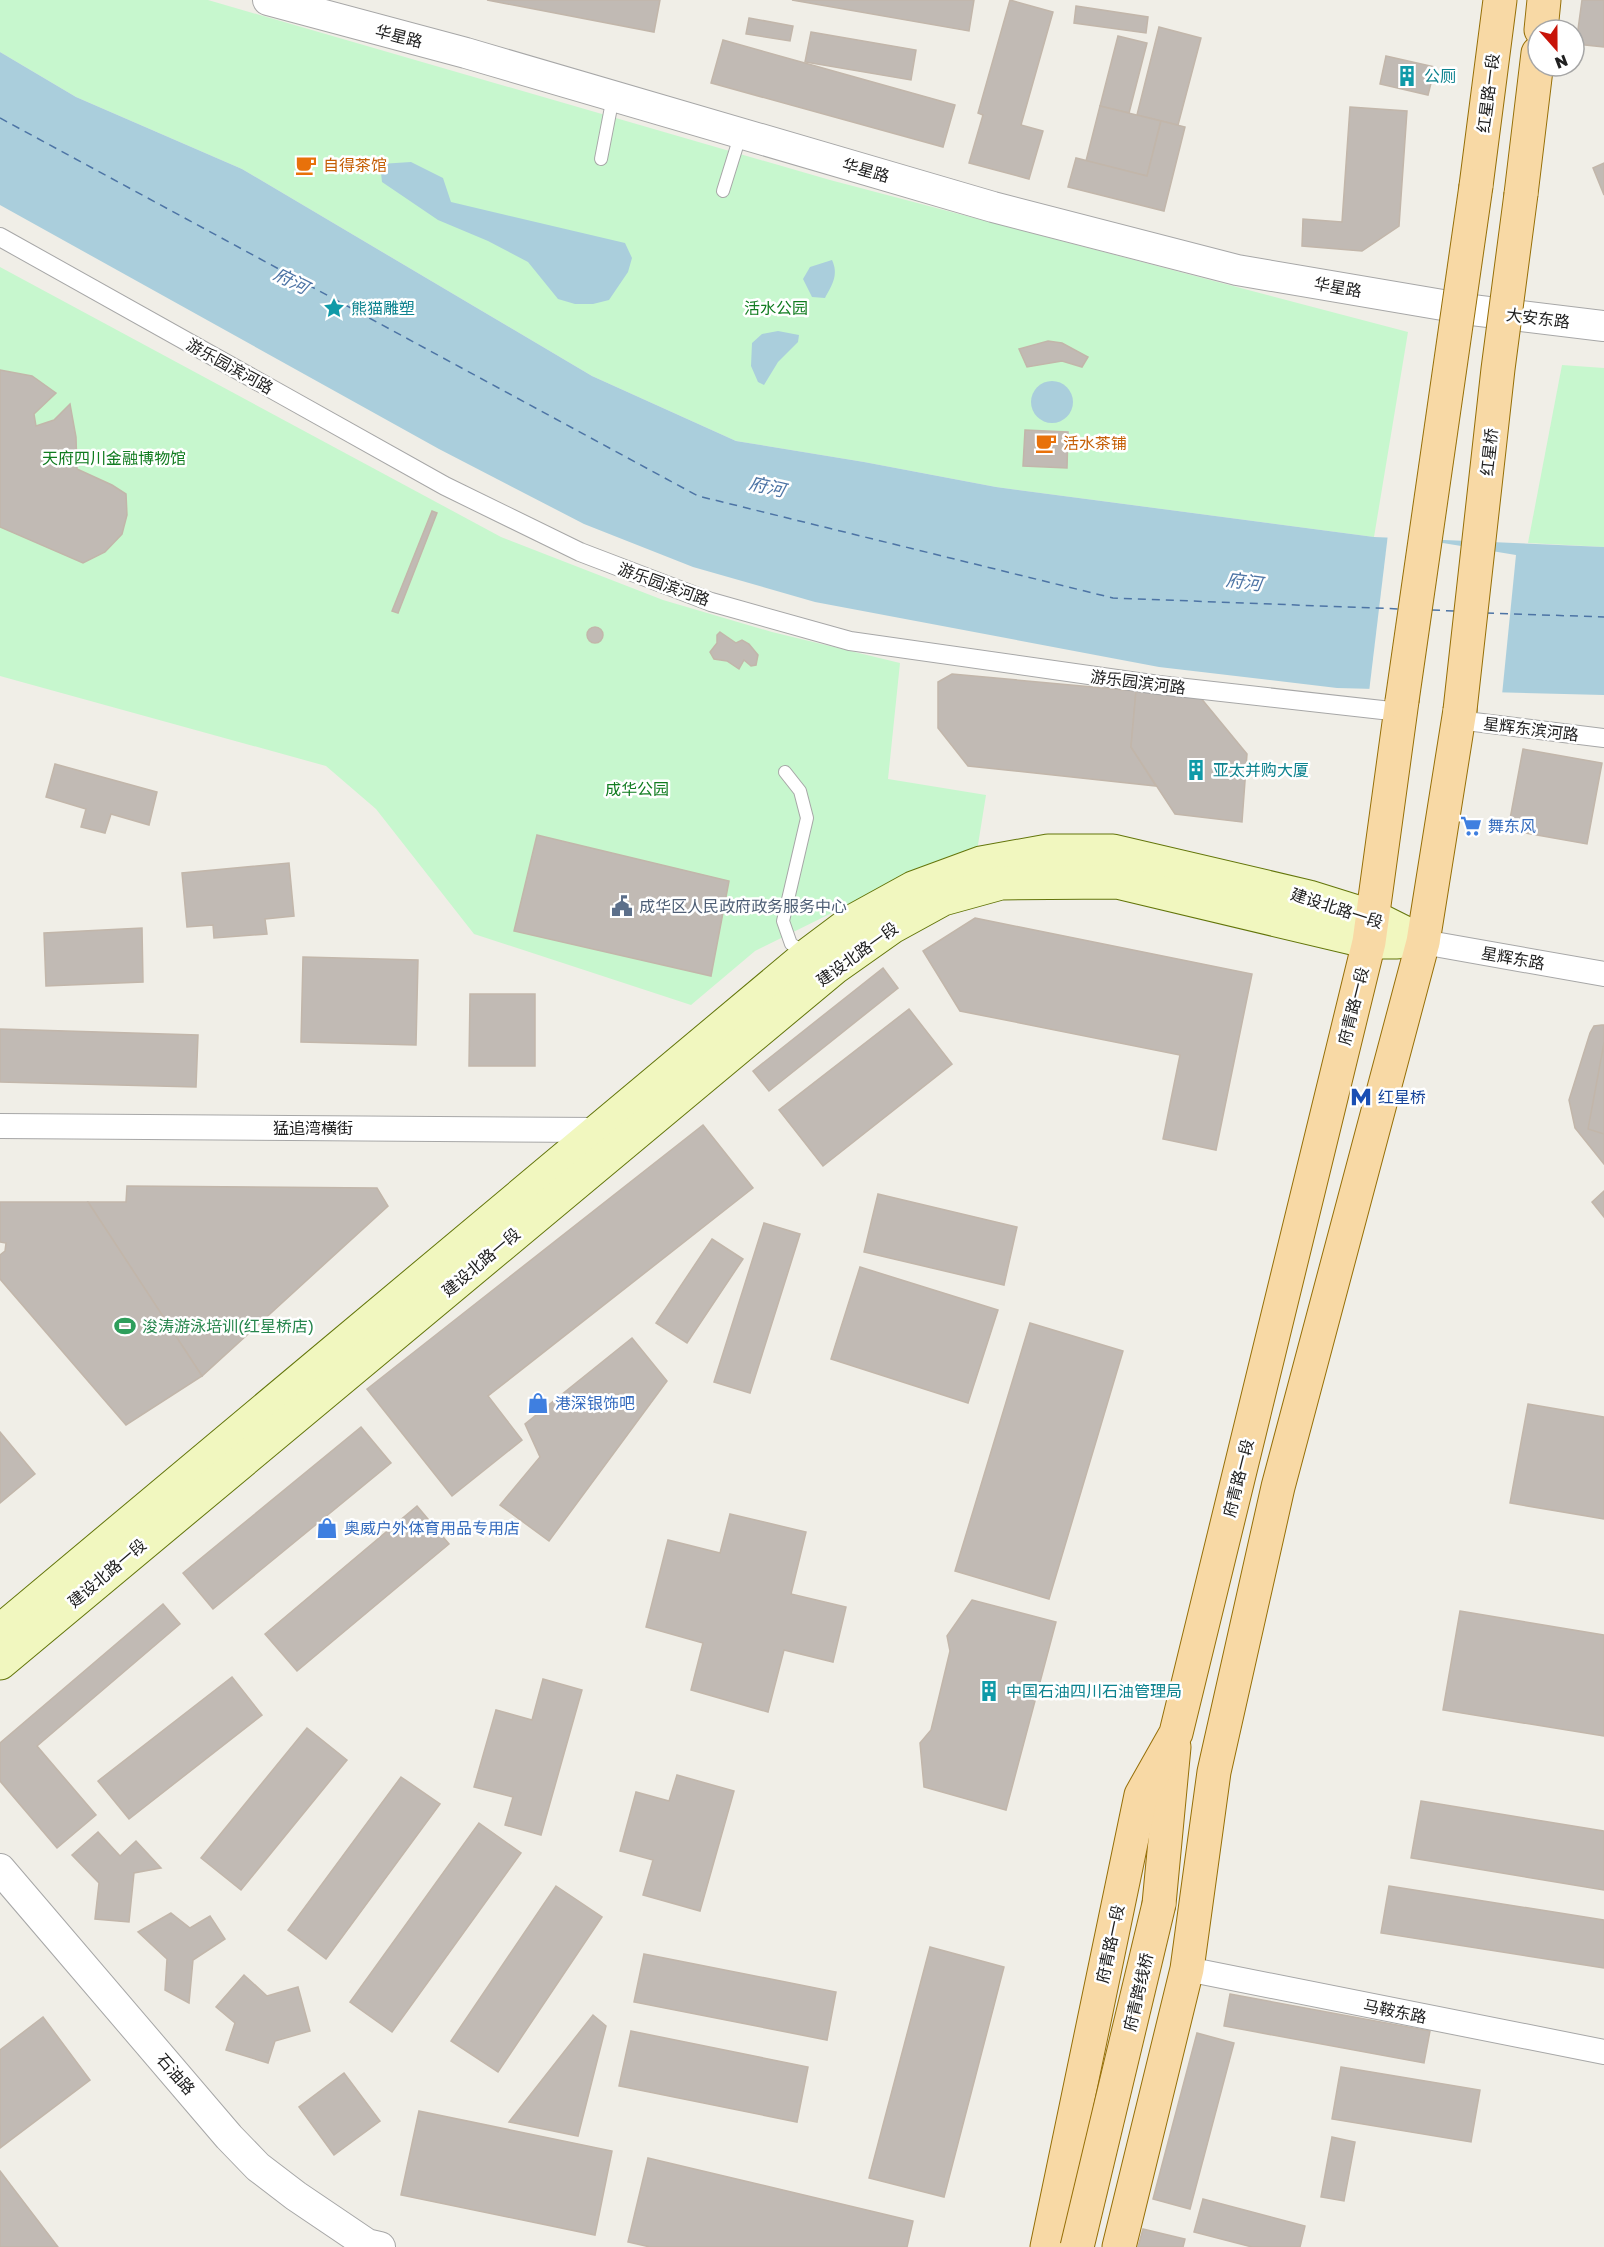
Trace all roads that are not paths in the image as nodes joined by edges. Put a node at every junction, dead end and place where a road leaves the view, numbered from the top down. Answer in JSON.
{"nodes":[{"id":1,"x":268,"y":0,"type":"edge"},
{"id":2,"x":1496,"y":0,"type":"edge"},
{"id":3,"x":1544,"y":0,"type":"edge"},
{"id":4,"x":356,"y":12,"type":"edge"},
{"id":5,"x":1542,"y":18,"type":"edge"},
{"id":6,"x":1535,"y":78,"type":"edge"},
{"id":7,"x":613,"y":96,"type":"junction"},
{"id":8,"x":741,"y":133,"type":"junction"},
{"id":9,"x":601,"y":159,"type":"dead end"},
{"id":10,"x":723,"y":191,"type":"dead end"},
{"id":11,"x":0,"y":237,"type":"edge"},
{"id":12,"x":1472,"y":310,"type":"joint"},
{"id":13,"x":1604,"y":326,"type":"edge"},
{"id":14,"x":1401,"y":707,"type":"junction"},
{"id":15,"x":1459,"y":715,"type":"junction"},
{"id":16,"x":1604,"y":738,"type":"edge"},
{"id":17,"x":785,"y":772,"type":"dead end"},
{"id":18,"x":1371,"y":930,"type":"junction"},
{"id":19,"x":1423,"y":942,"type":"junction"},
{"id":20,"x":809,"y":954,"type":"junction"},
{"id":21,"x":1604,"y":974,"type":"edge"},
{"id":22,"x":0,"y":1126,"type":"edge"},
{"id":23,"x":611,"y":1138,"type":"junction"},
{"id":24,"x":0,"y":1631,"type":"edge"},
{"id":25,"x":0,"y":1663,"type":"edge"},
{"id":26,"x":1176,"y":1733,"type":"junction"},
{"id":27,"x":1214,"y":1772,"type":"junction"},
{"id":28,"x":0,"y":1869,"type":"edge"},
{"id":29,"x":1167,"y":1906,"type":"junction"},
{"id":30,"x":1187,"y":1969,"type":"junction"},
{"id":31,"x":1604,"y":2052,"type":"edge"},
{"id":32,"x":370,"y":2246,"type":"edge"},
{"id":33,"x":1047,"y":2247,"type":"edge"},
{"id":34,"x":1077,"y":2247,"type":"edge"},
{"id":35,"x":1092,"y":2247,"type":"edge"},
{"id":36,"x":1119,"y":2247,"type":"edge"}],
"edges":[{"from":1,"to":4,"type":"street","name":"华星路"},
{"from":2,"to":14,"type":"main road","name":"红星路一段","bridge":true},
{"from":3,"to":5,"type":"main road"},
{"from":4,"to":7,"type":"street","name":"华星路"},
{"from":6,"to":15,"type":"main road","name":"红星桥","bridge":true},
{"from":7,"to":8,"type":"street","name":"华星路"},
{"from":7,"to":9,"type":"lane"},
{"from":8,"to":10,"type":"lane"},
{"from":8,"to":12,"type":"street","name":"华星路"},
{"from":11,"to":14,"type":"street","name":"游乐园滨河路"},
{"from":12,"to":13,"type":"street","name":"大安东路"},
{"from":14,"to":18,"type":"main road","name":"府青路一段"},
{"from":15,"to":16,"type":"street","name":"星辉东滨河路"},
{"from":15,"to":19,"type":"main road"},
{"from":17,"to":20,"type":"lane"},
{"from":18,"to":19,"type":"main road","name":"建设北路一段"},
{"from":18,"to":20,"type":"main road","name":"建设北路一段"},
{"from":18,"to":23,"type":"main road","name":"建设北路一段"},
{"from":18,"to":26,"type":"main road","name":"府青路一段"},
{"from":19,"to":21,"type":"street","name":"星辉东路"},
{"from":19,"to":27,"type":"main road"},
{"from":20,"to":23,"type":"main road","name":"建设北路一段"},
{"from":22,"to":23,"type":"street","name":"猛追湾横街"},
{"from":23,"to":24,"type":"main road","name":"建设北路一段"},
{"from":23,"to":25,"type":"main road","name":"建设北路一段"},
{"from":26,"to":29,"type":"main road","name":"府青跨线桥"},
{"from":26,"to":33,"type":"main road","name":"府青路一段"},
{"from":27,"to":29,"type":"main road","name":"府青跨线桥"},
{"from":27,"to":30,"type":"main road"},
{"from":28,"to":32,"type":"street","name":"石油路"},
{"from":29,"to":34,"type":"main road","name":"府青跨线桥","bridge":true},
{"from":29,"to":35,"type":"main road","name":"府青跨线桥"},
{"from":30,"to":31,"type":"street","name":"马鞍东路"},
{"from":30,"to":36,"type":"main road"}]}
